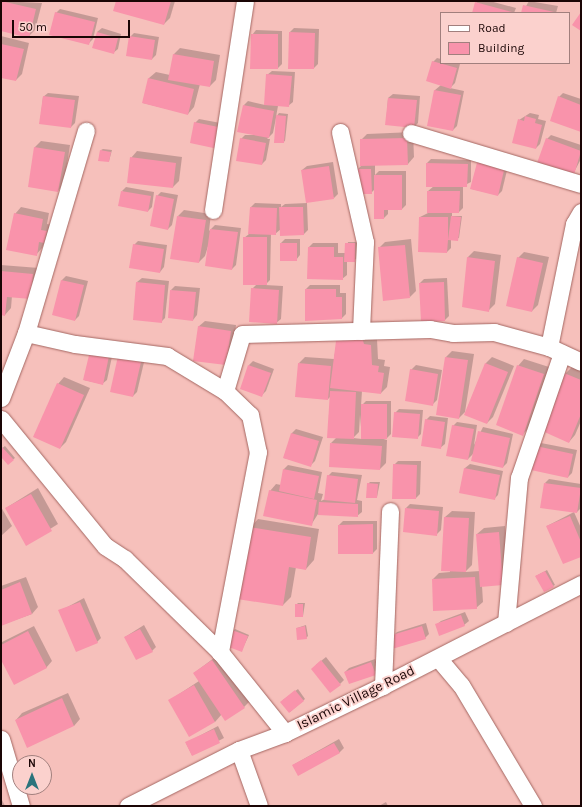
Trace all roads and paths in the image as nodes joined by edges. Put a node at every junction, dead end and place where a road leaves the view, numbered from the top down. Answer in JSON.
{"nodes":[{"id":1,"x":245,"y":1,"type":"edge"},
{"id":2,"x":86,"y":131,"type":"dead end"},
{"id":3,"x":340,"y":132,"type":"dead end"},
{"id":4,"x":411,"y":133,"type":"dead end"},
{"id":5,"x":581,"y":184,"type":"edge"},
{"id":6,"x":213,"y":210,"type":"dead end"},
{"id":7,"x":581,"y":212,"type":"edge"},
{"id":8,"x":361,"y":331,"type":"junction"},
{"id":9,"x":26,"y":333,"type":"junction"},
{"id":10,"x":556,"y":350,"type":"junction"},
{"id":11,"x":581,"y":362,"type":"edge"},
{"id":12,"x":225,"y":391,"type":"junction"},
{"id":13,"x":1,"y":398,"type":"edge"},
{"id":14,"x":1,"y":419,"type":"edge"},
{"id":15,"x":390,"y":511,"type":"dead end"},
{"id":16,"x":581,"y":584,"type":"edge"},
{"id":17,"x":506,"y":623,"type":"junction"},
{"id":18,"x":220,"y":652,"type":"junction"},
{"id":19,"x":438,"y":658,"type":"junction"},
{"id":20,"x":383,"y":686,"type":"junction"},
{"id":21,"x":285,"y":733,"type":"junction"},
{"id":22,"x":1,"y":739,"type":"edge"},
{"id":23,"x":239,"y":750,"type":"junction"},
{"id":24,"x":21,"y":806,"type":"edge"},
{"id":25,"x":128,"y":806,"type":"edge"},
{"id":26,"x":259,"y":806,"type":"edge"},
{"id":27,"x":533,"y":806,"type":"edge"}],
"edges":[{"from":1,"to":6,"type":"street"},
{"from":2,"to":9,"type":"street"},
{"from":3,"to":8,"type":"street"},
{"from":4,"to":5,"type":"street"},
{"from":7,"to":10,"type":"street"},
{"from":8,"to":10,"type":"street"},
{"from":8,"to":12,"type":"street"},
{"from":9,"to":12,"type":"street"},
{"from":9,"to":13,"type":"street"},
{"from":10,"to":11,"type":"street"},
{"from":10,"to":17,"type":"street"},
{"from":12,"to":18,"type":"street"},
{"from":14,"to":18,"type":"street"},
{"from":15,"to":20,"type":"street"},
{"from":16,"to":17,"type":"street","name":"Islamic Village Road"},
{"from":17,"to":19,"type":"street","name":"Islamic Village Road"},
{"from":18,"to":21,"type":"street"},
{"from":19,"to":20,"type":"street","name":"Islamic Village Road"},
{"from":19,"to":27,"type":"street"},
{"from":20,"to":21,"type":"street","name":"Islamic Village Road"},
{"from":21,"to":23,"type":"street","name":"Islamic Village Road"},
{"from":22,"to":24,"type":"street"},
{"from":23,"to":25,"type":"street","name":"Islamic Village Road"},
{"from":23,"to":26,"type":"street"}]}
